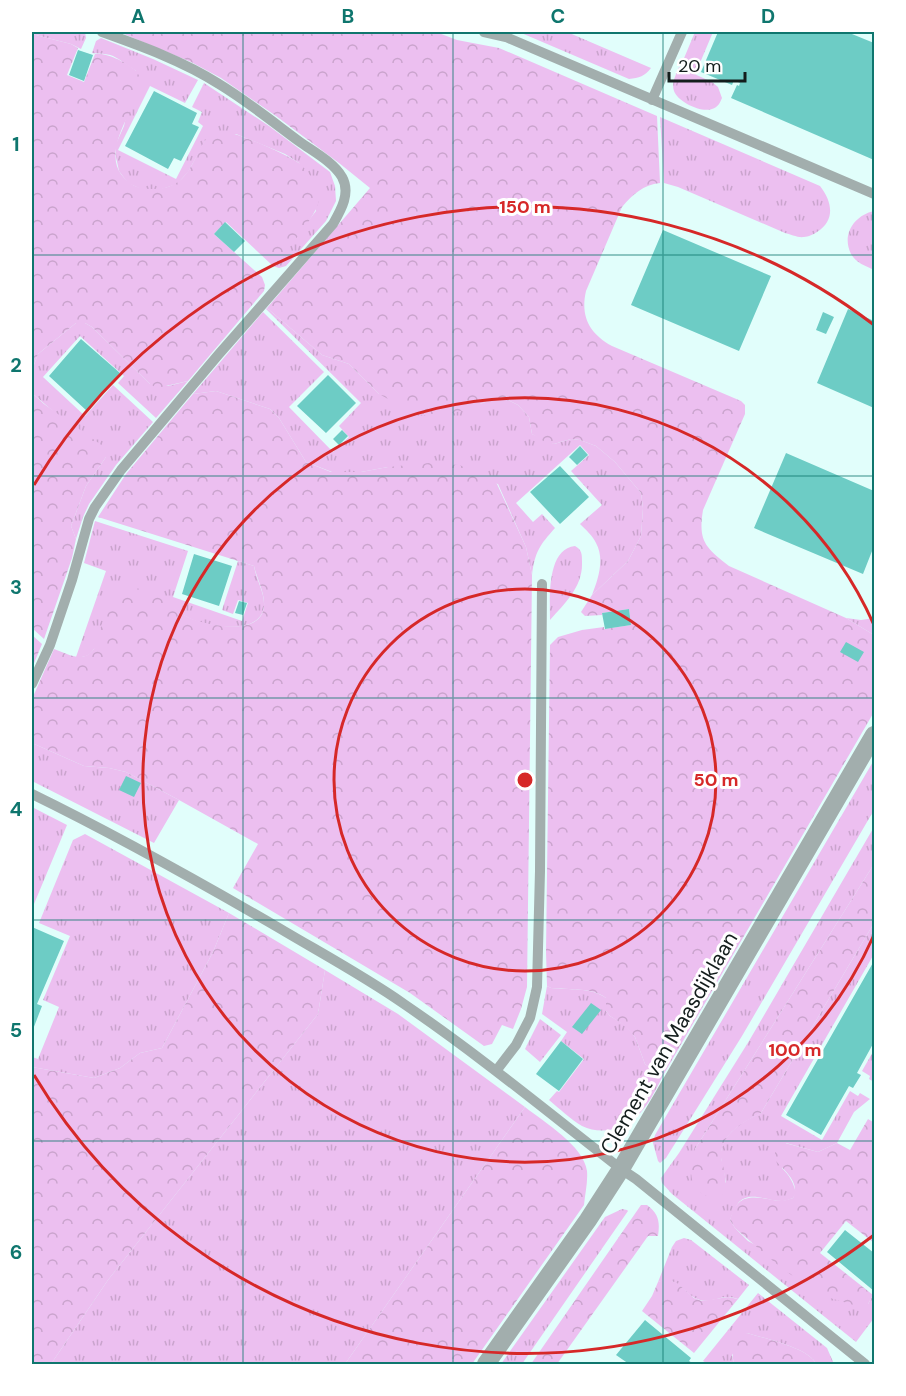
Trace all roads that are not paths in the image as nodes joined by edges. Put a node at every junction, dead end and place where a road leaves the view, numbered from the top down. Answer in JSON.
{"nodes":[{"id":1,"x":102,"y":32,"type":"edge"},
{"id":2,"x":484,"y":32,"type":"edge"},
{"id":3,"x":682,"y":32,"type":"edge"},
{"id":4,"x":652,"y":100,"type":"junction"},
{"id":5,"x":874,"y":195,"type":"edge"},
{"id":6,"x":542,"y":584,"type":"dead end"},
{"id":7,"x":32,"y":684,"type":"edge"},
{"id":8,"x":874,"y":735,"type":"edge"},
{"id":9,"x":32,"y":794,"type":"edge"},
{"id":10,"x":496,"y":1071,"type":"junction"},
{"id":11,"x":621,"y":1169,"type":"junction"},
{"id":12,"x":486,"y":1365,"type":"edge"},
{"id":13,"x":865,"y":1365,"type":"edge"}],
"edges":[{"from":1,"to":7,"type":"lane"},
{"from":2,"to":4,"type":"lane"},
{"from":3,"to":4,"type":"lane"},
{"from":4,"to":5,"type":"lane"},
{"from":6,"to":10,"type":"lane"},
{"from":8,"to":11,"type":"street","name":"Clement van Maasdijklaan"},
{"from":9,"to":10,"type":"lane"},
{"from":10,"to":11,"type":"lane"},
{"from":11,"to":12,"type":"street","name":"Clement van Maasdijklaan"},
{"from":11,"to":13,"type":"lane"}]}
